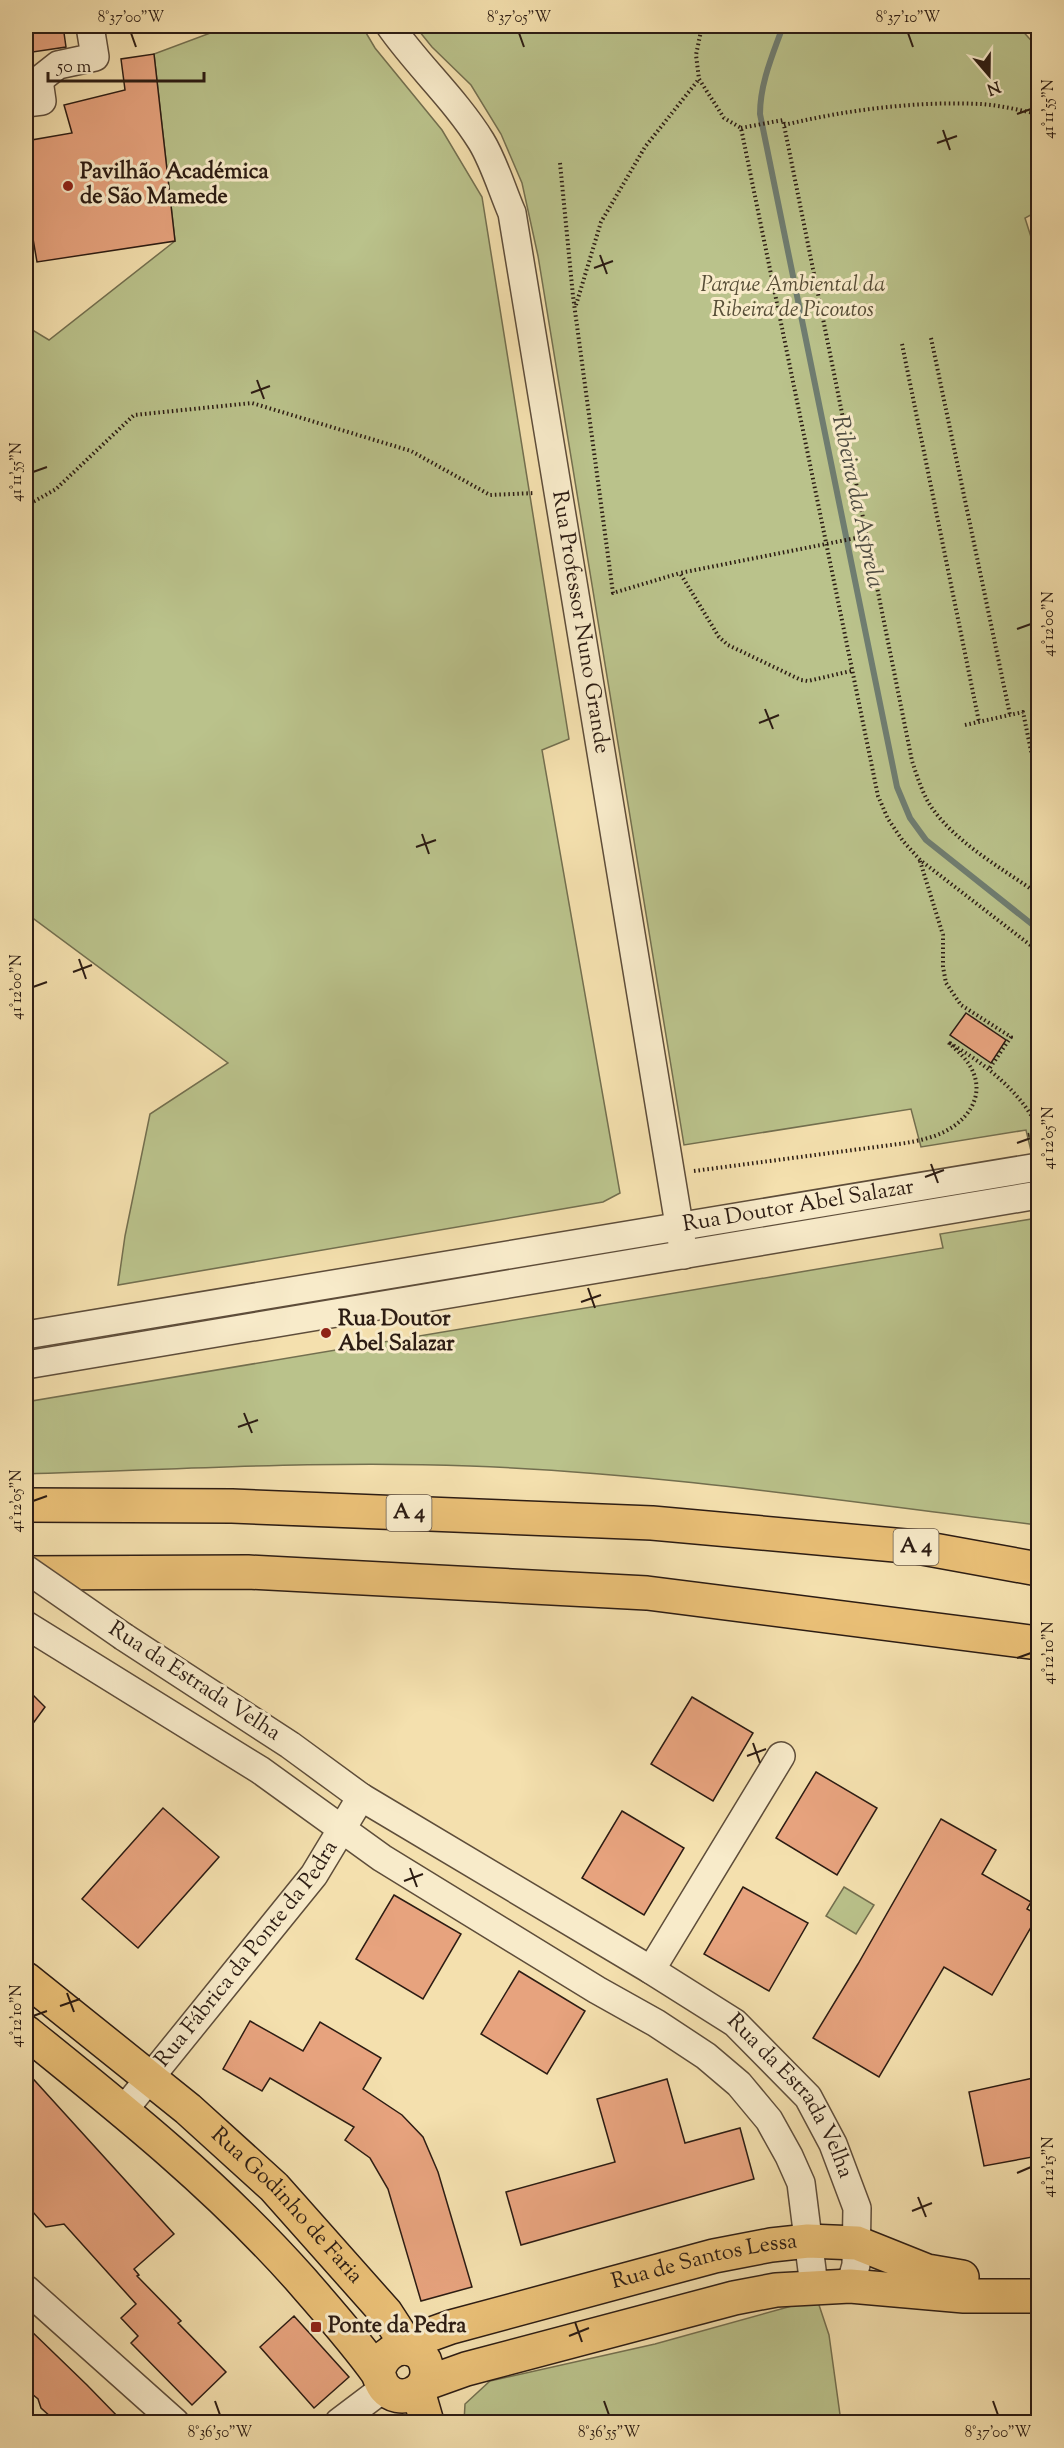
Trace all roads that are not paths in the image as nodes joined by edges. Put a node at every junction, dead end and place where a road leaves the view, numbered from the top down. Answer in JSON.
{"nodes":[{"id":1,"x":390,"y":26,"type":"edge"},
{"id":2,"x":91,"y":31,"type":"edge"},
{"id":3,"x":32,"y":81,"type":"edge"},
{"id":4,"x":26,"y":104,"type":"edge"},
{"id":5,"x":1038,"y":1167,"type":"edge"},
{"id":6,"x":1038,"y":1195,"type":"edge"},
{"id":7,"x":679,"y":1227,"type":"junction"},
{"id":8,"x":684,"y":1255,"type":"junction"},
{"id":9,"x":26,"y":1335,"type":"edge"},
{"id":10,"x":26,"y":1365,"type":"edge"},
{"id":11,"x":26,"y":1505,"type":"edge"},
{"id":12,"x":1038,"y":1569,"type":"edge"},
{"id":13,"x":26,"y":1571,"type":"edge"},
{"id":14,"x":26,"y":1625,"type":"edge"},
{"id":15,"x":1038,"y":1642,"type":"edge"},
{"id":16,"x":781,"y":1756,"type":"dead end"},
{"id":17,"x":361,"y":1797,"type":"junction"},
{"id":18,"x":342,"y":1831,"type":"junction"},
{"id":19,"x":643,"y":1966,"type":"junction"},
{"id":20,"x":26,"y":1979,"type":"edge"},
{"id":21,"x":613,"y":1999,"type":"junction"},
{"id":22,"x":26,"y":2032,"type":"edge"},
{"id":23,"x":151,"y":2079,"type":"junction"},
{"id":24,"x":123,"y":2111,"type":"junction"},
{"id":25,"x":808,"y":2241,"type":"junction"},
{"id":26,"x":857,"y":2243,"type":"junction"},
{"id":27,"x":814,"y":2286,"type":"junction"},
{"id":28,"x":850,"y":2286,"type":"junction"},
{"id":29,"x":26,"y":2289,"type":"edge"},
{"id":30,"x":1002,"y":2294,"type":"junction"},
{"id":31,"x":1038,"y":2296,"type":"edge"},
{"id":32,"x":407,"y":2348,"type":"junction"},
{"id":33,"x":401,"y":2392,"type":"edge"},
{"id":34,"x":175,"y":2422,"type":"edge"},
{"id":35,"x":339,"y":2422,"type":"edge"},
{"id":36,"x":427,"y":2422,"type":"edge"}],
"edges":[{"from":1,"to":7,"type":"street","name":"Rua Professor Nuno Grande"},
{"from":2,"to":3,"type":"street"},
{"from":3,"to":4,"type":"street"},
{"from":5,"to":7,"type":"street","name":"Rua Doutor Abel Salazar"},
{"from":6,"to":8,"type":"street","name":"Rua Doutor Abel Salazar"},
{"from":7,"to":8,"type":"street","name":"Rua Professor Nuno Grande"},
{"from":7,"to":9,"type":"street","name":"Rua Doutor Abel Salazar"},
{"from":8,"to":10,"type":"street","name":"Rua Doutor Abel Salazar"},
{"from":11,"to":12,"type":"main road","number":"A 4"},
{"from":13,"to":15,"type":"main road"},
{"from":13,"to":17,"type":"street","name":"Rua da Estrada Velha","bridge":true},
{"from":14,"to":18,"type":"street","name":"Rua da Estrada Velha"},
{"from":16,"to":19,"type":"street"},
{"from":17,"to":18,"type":"street"},
{"from":17,"to":19,"type":"street","name":"Rua da Estrada Velha"},
{"from":18,"to":21,"type":"street","name":"Rua da Estrada Velha"},
{"from":18,"to":23,"type":"street","name":"Rua Fábrica da Ponte da Pedra"},
{"from":19,"to":21,"type":"street"},
{"from":19,"to":26,"type":"street","name":"Rua da Estrada Velha"},
{"from":20,"to":23,"type":"main road","name":"Rua Godinho de Faria"},
{"from":21,"to":25,"type":"street","name":"Rua da Estrada Velha"},
{"from":22,"to":24,"type":"main road","name":"Rua Godinho de Faria"},
{"from":23,"to":24,"type":"street"},
{"from":23,"to":32,"type":"main road","name":"Rua Godinho de Faria"},
{"from":24,"to":33,"type":"main road","name":"Rua Godinho de Faria"},
{"from":25,"to":26,"type":"main road","name":"Rua de Santos Lessa"},
{"from":25,"to":27,"type":"street","name":"Rua da Estrada Velha"},
{"from":25,"to":32,"type":"main road","name":"Rua de Santos Lessa"},
{"from":26,"to":28,"type":"street","name":"Rua da Estrada Velha"},
{"from":26,"to":30,"type":"main road","name":"Rua de Santos Lessa"},
{"from":27,"to":28,"type":"main road","name":"Rua de Santos Lessa"},
{"from":27,"to":33,"type":"main road","name":"Rua de Santos Lessa"},
{"from":28,"to":30,"type":"main road","name":"Rua de Santos Lessa"},
{"from":29,"to":34,"type":"street"},
{"from":30,"to":31,"type":"main road","name":"Rua de Santos Lessa"},
{"from":32,"to":33,"type":"main road","name":"Rua Godinho de Faria"},
{"from":33,"to":35,"type":"street"},
{"from":33,"to":36,"type":"main road","name":"Rua Godinho de Faria"}]}
